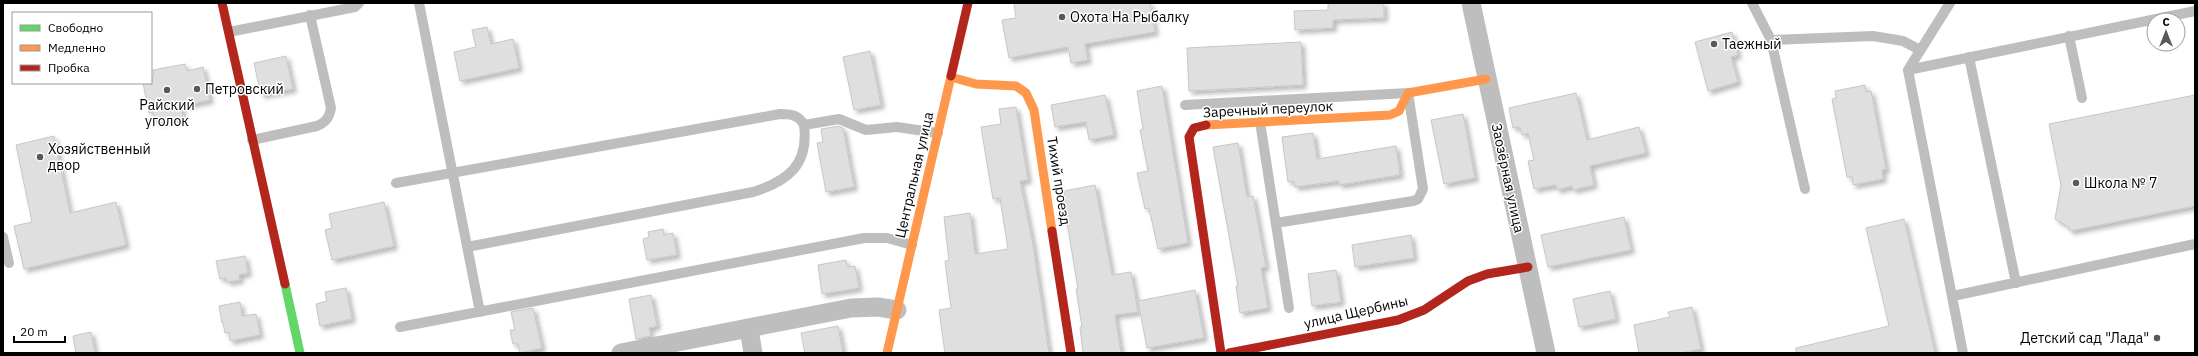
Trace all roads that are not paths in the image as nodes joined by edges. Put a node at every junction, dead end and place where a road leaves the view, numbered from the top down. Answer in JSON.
{"nodes":[{"id":1,"x":222,"y":3,"type":"edge"},
{"id":2,"x":359,"y":3,"type":"edge"},
{"id":3,"x":419,"y":3,"type":"edge"},
{"id":4,"x":968,"y":3,"type":"edge"},
{"id":5,"x":1471,"y":3,"type":"edge"},
{"id":6,"x":1752,"y":3,"type":"edge"},
{"id":7,"x":1950,"y":3,"type":"edge"},
{"id":8,"x":2195,"y":11,"type":"edge"},
{"id":9,"x":310,"y":15,"type":"junction"},
{"id":10,"x":229,"y":32,"type":"junction"},
{"id":11,"x":2069,"y":36,"type":"junction"},
{"id":12,"x":1771,"y":40,"type":"junction"},
{"id":13,"x":1920,"y":50,"type":"junction"},
{"id":14,"x":1970,"y":57,"type":"junction"},
{"id":15,"x":1908,"y":70,"type":"junction"},
{"id":16,"x":951,"y":77,"type":"junction"},
{"id":17,"x":1486,"y":79,"type":"junction"},
{"id":18,"x":1408,"y":94,"type":"junction"},
{"id":19,"x":2082,"y":98,"type":"dead end"},
{"id":20,"x":1185,"y":106,"type":"dead end"},
{"id":21,"x":1260,"y":122,"type":"junction"},
{"id":22,"x":804,"y":126,"type":"junction"},
{"id":23,"x":938,"y":133,"type":"junction"},
{"id":24,"x":252,"y":140,"type":"junction"},
{"id":25,"x":452,"y":172,"type":"junction"},
{"id":26,"x":396,"y":183,"type":"dead end"},
{"id":27,"x":1805,"y":189,"type":"dead end"},
{"id":28,"x":1276,"y":223,"type":"junction"},
{"id":29,"x":3,"y":238,"type":"edge"},
{"id":30,"x":2195,"y":244,"type":"edge"},
{"id":31,"x":912,"y":245,"type":"junction"},
{"id":32,"x":467,"y":247,"type":"junction"},
{"id":33,"x":9,"y":263,"type":"dead end"},
{"id":34,"x":1528,"y":267,"type":"junction"},
{"id":35,"x":2016,"y":283,"type":"junction"},
{"id":36,"x":1953,"y":296,"type":"junction"},
{"id":37,"x":1289,"y":308,"type":"dead end"},
{"id":38,"x":897,"y":310,"type":"junction"},
{"id":39,"x":480,"y":312,"type":"junction"},
{"id":40,"x":400,"y":327,"type":"dead end"},
{"id":41,"x":749,"y":329,"type":"junction"},
{"id":42,"x":300,"y":353,"type":"edge"},
{"id":43,"x":621,"y":353,"type":"edge"},
{"id":44,"x":753,"y":353,"type":"edge"},
{"id":45,"x":887,"y":353,"type":"edge"},
{"id":46,"x":1071,"y":353,"type":"edge"},
{"id":47,"x":1221,"y":353,"type":"edge"},
{"id":48,"x":1229,"y":353,"type":"edge"},
{"id":49,"x":1546,"y":353,"type":"edge"},
{"id":50,"x":1963,"y":353,"type":"edge"}],
"edges":[{"from":1,"to":10,"type":"street"},
{"from":2,"to":9,"type":"lane"},
{"from":3,"to":25,"type":"lane"},
{"from":4,"to":16,"type":"street","name":"Центральная улица"},
{"from":5,"to":17,"type":"street","name":"Заозёрная улица"},
{"from":6,"to":12,"type":"lane"},
{"from":7,"to":13,"type":"lane"},
{"from":8,"to":11,"type":"lane"},
{"from":9,"to":10,"type":"lane"},
{"from":9,"to":24,"type":"lane"},
{"from":10,"to":24,"type":"street"},
{"from":11,"to":14,"type":"lane"},
{"from":11,"to":19,"type":"lane"},
{"from":12,"to":13,"type":"lane"},
{"from":12,"to":27,"type":"lane"},
{"from":13,"to":15,"type":"lane"},
{"from":14,"to":15,"type":"lane"},
{"from":14,"to":35,"type":"lane"},
{"from":15,"to":36,"type":"lane"},
{"from":16,"to":23,"type":"street","name":"Центральная улица"},
{"from":16,"to":46,"type":"street","name":"Тихий проезд"},
{"from":17,"to":18,"type":"street"},
{"from":17,"to":34,"type":"street","name":"Заозёрная улица"},
{"from":18,"to":20,"type":"lane"},
{"from":18,"to":21,"type":"street","name":"Заречный переулок"},
{"from":18,"to":28,"type":"lane"},
{"from":21,"to":28,"type":"lane"},
{"from":21,"to":47,"type":"street","name":"Заречный переулок"},
{"from":22,"to":23,"type":"lane"},
{"from":22,"to":25,"type":"lane"},
{"from":22,"to":32,"type":"lane"},
{"from":23,"to":31,"type":"street","name":"Центральная улица"},
{"from":24,"to":42,"type":"street"},
{"from":25,"to":26,"type":"lane"},
{"from":25,"to":32,"type":"lane"},
{"from":28,"to":37,"type":"lane"},
{"from":29,"to":33,"type":"lane"},
{"from":30,"to":35,"type":"lane"},
{"from":31,"to":38,"type":"street","name":"Центральная улица"},
{"from":31,"to":39,"type":"lane"},
{"from":32,"to":39,"type":"lane"},
{"from":34,"to":48,"type":"street","name":"улица Щербины"},
{"from":34,"to":49,"type":"street","name":"Заозёрная улица"},
{"from":35,"to":36,"type":"lane"},
{"from":36,"to":50,"type":"lane"},
{"from":38,"to":41,"type":"street"},
{"from":38,"to":45,"type":"street","name":"Центральная улица"},
{"from":39,"to":40,"type":"lane"},
{"from":41,"to":43,"type":"street"},
{"from":41,"to":44,"type":"street"}]}
